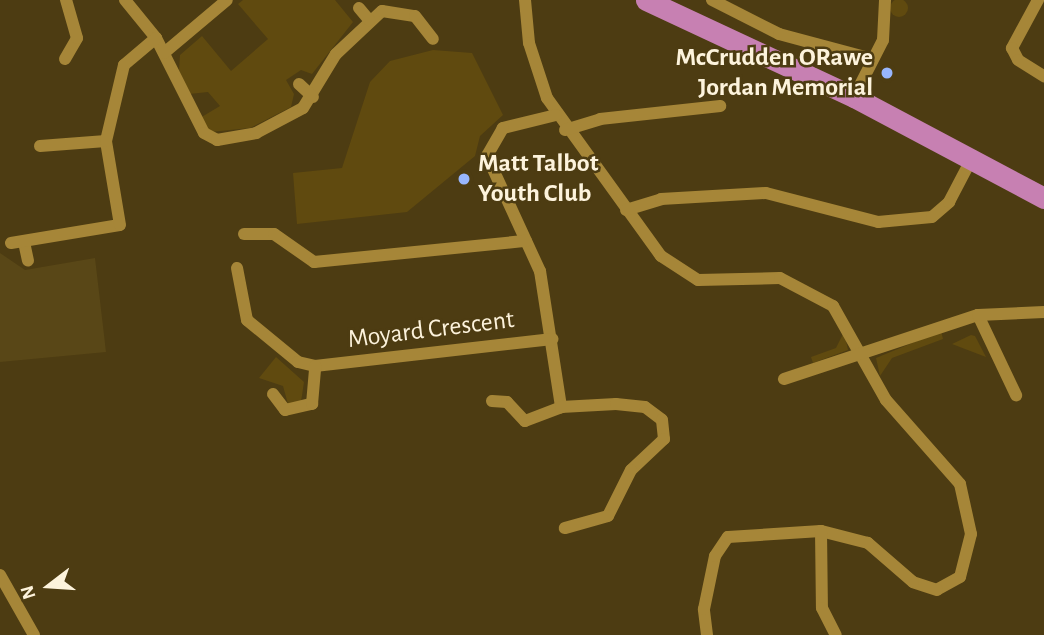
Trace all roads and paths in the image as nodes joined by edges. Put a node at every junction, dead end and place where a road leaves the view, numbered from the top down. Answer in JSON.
{"nodes":[{"id":1,"x":66,"y":0,"type":"edge"},
{"id":2,"x":125,"y":0,"type":"edge"},
{"id":3,"x":227,"y":0,"type":"edge"},
{"id":4,"x":524,"y":0,"type":"edge"},
{"id":5,"x":646,"y":0,"type":"edge"},
{"id":6,"x":712,"y":0,"type":"edge"},
{"id":7,"x":885,"y":0,"type":"edge"},
{"id":8,"x":1038,"y":0,"type":"edge"},
{"id":9,"x":359,"y":8,"type":"dead end"},
{"id":10,"x":369,"y":20,"type":"junction"},
{"id":11,"x":156,"y":38,"type":"junction"},
{"id":12,"x":433,"y":39,"type":"dead end"},
{"id":13,"x":164,"y":53,"type":"junction"},
{"id":14,"x":65,"y":59,"type":"dead end"},
{"id":15,"x":872,"y":59,"type":"junction"},
{"id":16,"x":1044,"y":76,"type":"edge"},
{"id":17,"x":299,"y":84,"type":"dead end"},
{"id":18,"x":313,"y":97,"type":"junction"},
{"id":19,"x":854,"y":97,"type":"junction"},
{"id":20,"x":720,"y":106,"type":"dead end"},
{"id":21,"x":556,"y":115,"type":"junction"},
{"id":22,"x":565,"y":130,"type":"junction"},
{"id":23,"x":106,"y":141,"type":"junction"},
{"id":24,"x":40,"y":146,"type":"dead end"},
{"id":25,"x":973,"y":156,"type":"junction"},
{"id":26,"x":1044,"y":198,"type":"edge"},
{"id":27,"x":626,"y":210,"type":"junction"},
{"id":28,"x":244,"y":234,"type":"dead end"},
{"id":29,"x":526,"y":241,"type":"junction"},
{"id":30,"x":28,"y":261,"type":"dead end"},
{"id":31,"x":237,"y":268,"type":"dead end"},
{"id":32,"x":1044,"y":312,"type":"edge"},
{"id":33,"x":978,"y":315,"type":"junction"},
{"id":34,"x":552,"y":339,"type":"junction"},
{"id":35,"x":862,"y":351,"type":"junction"},
{"id":36,"x":315,"y":366,"type":"junction"},
{"id":37,"x":784,"y":379,"type":"dead end"},
{"id":38,"x":273,"y":394,"type":"dead end"},
{"id":39,"x":1016,"y":395,"type":"dead end"},
{"id":40,"x":492,"y":401,"type":"dead end"},
{"id":41,"x":561,"y":407,"type":"junction"},
{"id":42,"x":565,"y":528,"type":"dead end"},
{"id":43,"x":821,"y":531,"type":"junction"},
{"id":44,"x":0,"y":575,"type":"edge"},
{"id":45,"x":34,"y":635,"type":"edge"},
{"id":46,"x":708,"y":635,"type":"edge"},
{"id":47,"x":836,"y":635,"type":"edge"}],
"edges":[{"from":1,"to":14,"type":"street"},
{"from":2,"to":11,"type":"street"},
{"from":3,"to":13,"type":"street"},
{"from":4,"to":21,"type":"street"},
{"from":5,"to":19,"type":"highway"},
{"from":6,"to":15,"type":"street"},
{"from":7,"to":15,"type":"street"},
{"from":8,"to":16,"type":"street"},
{"from":9,"to":10,"type":"street"},
{"from":10,"to":12,"type":"street"},
{"from":10,"to":18,"type":"street"},
{"from":11,"to":13,"type":"street"},
{"from":11,"to":23,"type":"street"},
{"from":13,"to":18,"type":"street"},
{"from":15,"to":19,"type":"street"},
{"from":17,"to":18,"type":"street"},
{"from":19,"to":25,"type":"highway"},
{"from":20,"to":22,"type":"street"},
{"from":21,"to":22,"type":"street"},
{"from":21,"to":29,"type":"street"},
{"from":22,"to":27,"type":"street"},
{"from":23,"to":24,"type":"street"},
{"from":23,"to":30,"type":"street"},
{"from":25,"to":26,"type":"highway"},
{"from":25,"to":27,"type":"street"},
{"from":27,"to":35,"type":"street"},
{"from":28,"to":29,"type":"street"},
{"from":29,"to":34,"type":"street"},
{"from":31,"to":36,"type":"street","name":"Moyard Crescent"},
{"from":32,"to":33,"type":"street"},
{"from":33,"to":35,"type":"street"},
{"from":33,"to":39,"type":"street"},
{"from":34,"to":36,"type":"street","name":"Moyard Crescent"},
{"from":34,"to":41,"type":"street"},
{"from":35,"to":37,"type":"street"},
{"from":35,"to":43,"type":"street"},
{"from":36,"to":38,"type":"street","name":"Moyard Crescent"},
{"from":40,"to":41,"type":"street"},
{"from":41,"to":42,"type":"street"},
{"from":43,"to":46,"type":"street"},
{"from":43,"to":47,"type":"street"},
{"from":44,"to":45,"type":"street"}]}
